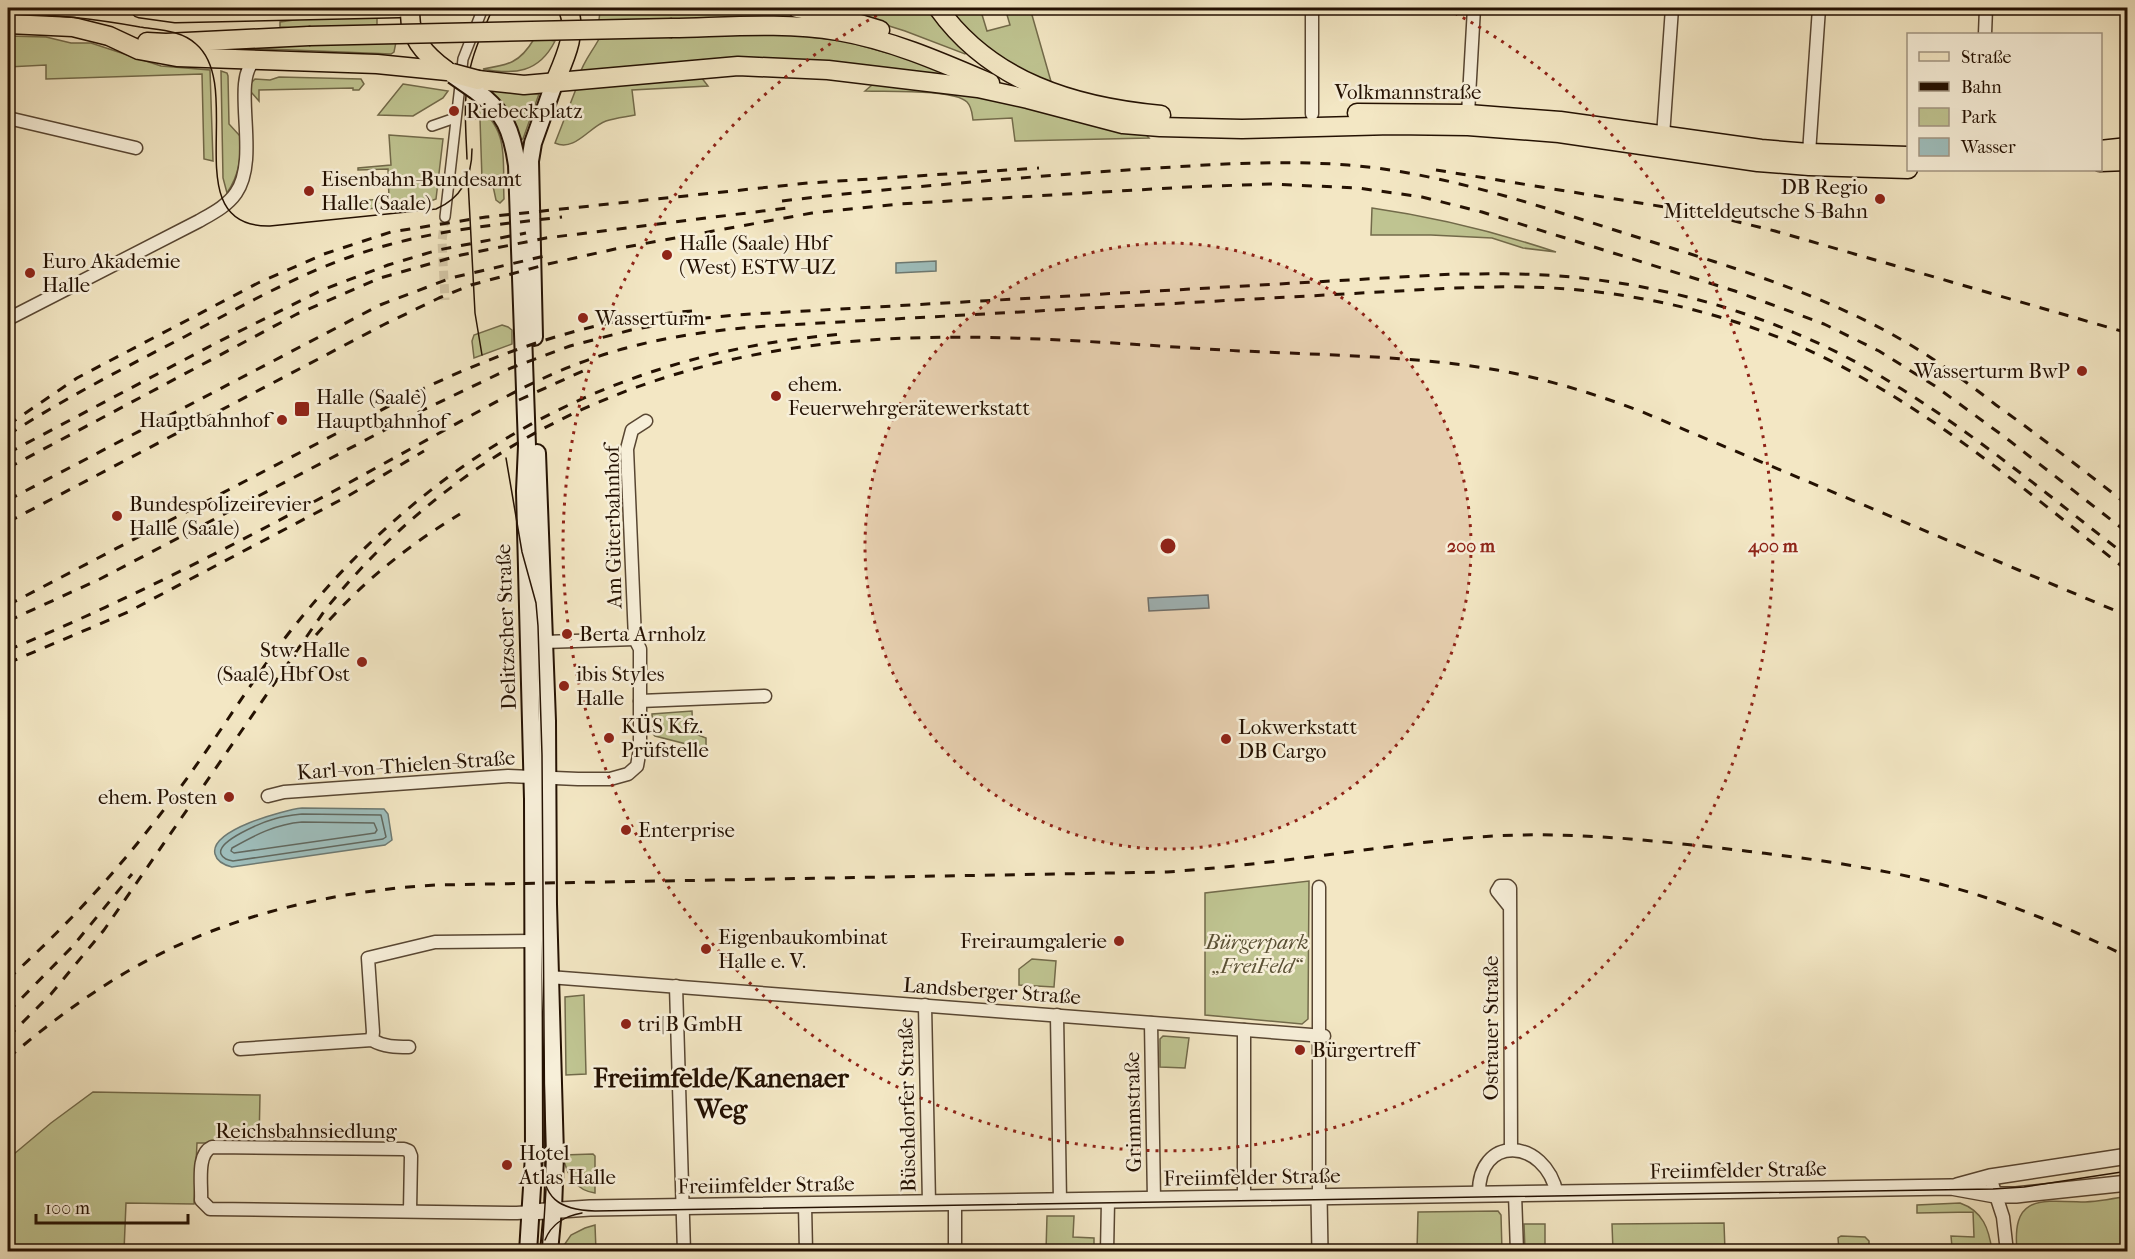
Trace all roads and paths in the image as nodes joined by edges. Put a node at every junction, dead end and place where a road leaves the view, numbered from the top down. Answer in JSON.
{"nodes":[{"id":1,"x":140,"y":8,"type":"edge"},
{"id":2,"x":483,"y":8,"type":"edge"},
{"id":3,"x":797,"y":8,"type":"edge"},
{"id":4,"x":938,"y":8,"type":"edge"},
{"id":5,"x":1312,"y":8,"type":"edge"},
{"id":6,"x":1474,"y":8,"type":"edge"},
{"id":7,"x":1672,"y":8,"type":"edge"},
{"id":8,"x":1819,"y":8,"type":"edge"},
{"id":9,"x":1986,"y":8,"type":"edge"},
{"id":10,"x":408,"y":9,"type":"edge"},
{"id":11,"x":572,"y":12,"type":"edge"},
{"id":12,"x":8,"y":24,"type":"edge"},
{"id":13,"x":1985,"y":33,"type":"edge"},
{"id":14,"x":110,"y":36,"type":"junction"},
{"id":15,"x":255,"y":60,"type":"junction"},
{"id":16,"x":451,"y":73,"type":"junction"},
{"id":17,"x":554,"y":84,"type":"junction"},
{"id":18,"x":477,"y":86,"type":"junction"},
{"id":19,"x":1028,"y":91,"type":"junction"},
{"id":20,"x":1312,"y":114,"type":"junction"},
{"id":21,"x":1468,"y":114,"type":"junction"},
{"id":22,"x":8,"y":118,"type":"edge"},
{"id":23,"x":455,"y":118,"type":"junction"},
{"id":24,"x":432,"y":126,"type":"dead end"},
{"id":25,"x":1663,"y":135,"type":"junction"},
{"id":26,"x":2127,"y":147,"type":"edge"},
{"id":27,"x":136,"y":148,"type":"dead end"},
{"id":28,"x":2102,"y":150,"type":"edge"},
{"id":29,"x":1809,"y":153,"type":"junction"},
{"id":30,"x":1907,"y":156,"type":"edge"},
{"id":31,"x":2127,"y":161,"type":"edge"},
{"id":32,"x":2102,"y":162,"type":"edge"},
{"id":33,"x":1907,"y":169,"type":"edge"},
{"id":34,"x":445,"y":217,"type":"tunnel mouth"},
{"id":35,"x":8,"y":319,"type":"edge"},
{"id":36,"x":646,"y":421,"type":"dead end"},
{"id":37,"x":635,"y":639,"type":"junction"},
{"id":38,"x":544,"y":642,"type":"junction"},
{"id":39,"x":765,"y":696,"type":"dead end"},
{"id":40,"x":640,"y":701,"type":"junction"},
{"id":41,"x":540,"y":778,"type":"junction"},
{"id":42,"x":268,"y":796,"type":"dead end"},
{"id":43,"x":1319,"y":887,"type":"dead end"},
{"id":44,"x":1509,"y":906,"type":"dead end"},
{"id":45,"x":533,"y":941,"type":"junction"},
{"id":46,"x":549,"y":977,"type":"junction"},
{"id":47,"x":676,"y":986,"type":"junction"},
{"id":48,"x":925,"y":1005,"type":"junction"},
{"id":49,"x":1057,"y":1016,"type":"junction"},
{"id":50,"x":1151,"y":1023,"type":"junction"},
{"id":51,"x":1244,"y":1030,"type":"junction"},
{"id":52,"x":1321,"y":1035,"type":"junction"},
{"id":53,"x":372,"y":1040,"type":"junction"},
{"id":54,"x":409,"y":1047,"type":"dead end"},
{"id":55,"x":240,"y":1049,"type":"dead end"},
{"id":56,"x":1511,"y":1150,"type":"junction"},
{"id":57,"x":2127,"y":1156,"type":"edge"},
{"id":58,"x":1990,"y":1178,"type":"junction"},
{"id":59,"x":2127,"y":1183,"type":"edge"},
{"id":60,"x":1951,"y":1187,"type":"junction"},
{"id":61,"x":1515,"y":1194,"type":"junction"},
{"id":62,"x":1557,"y":1194,"type":"junction"},
{"id":63,"x":1479,"y":1195,"type":"junction"},
{"id":64,"x":1995,"y":1195,"type":"junction"},
{"id":65,"x":1319,"y":1197,"type":"junction"},
{"id":66,"x":1244,"y":1198,"type":"junction"},
{"id":67,"x":1154,"y":1200,"type":"junction"},
{"id":68,"x":1060,"y":1201,"type":"junction"},
{"id":69,"x":1108,"y":1201,"type":"junction"},
{"id":70,"x":928,"y":1203,"type":"junction"},
{"id":71,"x":955,"y":1203,"type":"junction"},
{"id":72,"x":806,"y":1205,"type":"junction"},
{"id":73,"x":682,"y":1207,"type":"junction"},
{"id":74,"x":553,"y":1209,"type":"junction"},
{"id":75,"x":410,"y":1211,"type":"junction"},
{"id":76,"x":531,"y":1212,"type":"junction"},
{"id":77,"x":528,"y":1251,"type":"edge"},
{"id":78,"x":549,"y":1251,"type":"edge"},
{"id":79,"x":684,"y":1251,"type":"edge"},
{"id":80,"x":806,"y":1251,"type":"edge"},
{"id":81,"x":955,"y":1251,"type":"edge"},
{"id":82,"x":1107,"y":1251,"type":"edge"},
{"id":83,"x":1320,"y":1251,"type":"edge"},
{"id":84,"x":1517,"y":1251,"type":"edge"},
{"id":85,"x":2007,"y":1251,"type":"edge"}],
"edges":[{"from":1,"to":10,"type":"main road"},
{"from":2,"to":23,"type":"street"},
{"from":3,"to":19,"type":"main road"},
{"from":4,"to":19,"type":"main road","name":"Volkmannstraße"},
{"from":5,"to":20,"type":"street"},
{"from":6,"to":21,"type":"street"},
{"from":7,"to":25,"type":"street"},
{"from":8,"to":29,"type":"street"},
{"from":9,"to":13,"type":"street"},
{"from":10,"to":16,"type":"main road"},
{"from":11,"to":17,"type":"main road"},
{"from":12,"to":14,"type":"main road"},
{"from":14,"to":15,"type":"main road"},
{"from":14,"to":19,"type":"main road","bridge":true},
{"from":15,"to":16,"type":"main road"},
{"from":15,"to":35,"type":"street"},
{"from":16,"to":18,"type":"main road","bridge":true},
{"from":17,"to":18,"type":"main road"},
{"from":17,"to":19,"type":"main road"},
{"from":17,"to":38,"type":"main road","name":"Delitzscher Straße"},
{"from":18,"to":41,"type":"main road","name":"Delitzscher Straße"},
{"from":19,"to":20,"type":"main road","name":"Volkmannstraße"},
{"from":19,"to":33,"type":"main road","name":"Volkmannstraße"},
{"from":20,"to":21,"type":"main road","name":"Volkmannstraße"},
{"from":21,"to":25,"type":"main road","name":"Volkmannstraße"},
{"from":22,"to":27,"type":"street"},
{"from":23,"to":24,"type":"street"},
{"from":23,"to":34,"type":"street"},
{"from":25,"to":29,"type":"main road","name":"Volkmannstraße"},
{"from":26,"to":28,"type":"main road"},
{"from":29,"to":30,"type":"main road","name":"Volkmannstraße"},
{"from":31,"to":32,"type":"main road"},
{"from":36,"to":37,"type":"street","name":"Am Güterbahnhof"},
{"from":37,"to":38,"type":"street","name":"Am Güterbahnhof"},
{"from":37,"to":40,"type":"street","name":"Am Güterbahnhof"},
{"from":38,"to":41,"type":"main road","name":"Delitzscher Straße"},
{"from":39,"to":40,"type":"street"},
{"from":40,"to":41,"type":"street","name":"Am Güterbahnhof"},
{"from":41,"to":42,"type":"street","name":"Karl-von-Thielen-Straße"},
{"from":41,"to":45,"type":"main road","name":"Delitzscher Straße"},
{"from":41,"to":46,"type":"main road","name":"Delitzscher Straße"},
{"from":43,"to":52,"type":"street"},
{"from":44,"to":56,"type":"street","name":"Ostrauer Straße"},
{"from":45,"to":53,"type":"street"},
{"from":45,"to":76,"type":"main road","name":"Delitzscher Straße"},
{"from":46,"to":47,"type":"street","name":"Landsberger Straße"},
{"from":46,"to":74,"type":"main road","name":"Delitzscher Straße"},
{"from":47,"to":48,"type":"street","name":"Landsberger Straße"},
{"from":47,"to":73,"type":"street"},
{"from":48,"to":49,"type":"street","name":"Landsberger Straße"},
{"from":48,"to":70,"type":"street","name":"Büschdorfer Straße"},
{"from":49,"to":50,"type":"street","name":"Landsberger Straße"},
{"from":49,"to":68,"type":"street"},
{"from":50,"to":51,"type":"street","name":"Landsberger Straße"},
{"from":50,"to":67,"type":"street","name":"Grimmstraße"},
{"from":51,"to":52,"type":"street","name":"Landsberger Straße"},
{"from":51,"to":66,"type":"street"},
{"from":52,"to":65,"type":"street"},
{"from":53,"to":54,"type":"street"},
{"from":53,"to":55,"type":"street"},
{"from":56,"to":62,"type":"street"},
{"from":56,"to":63,"type":"street"},
{"from":57,"to":58,"type":"street","name":"Freiimfelder Straße"},
{"from":58,"to":60,"type":"street","name":"Freiimfelder Straße"},
{"from":58,"to":64,"type":"street"},
{"from":59,"to":64,"type":"street","name":"Freiimfelder Straße"},
{"from":60,"to":62,"type":"street","name":"Freiimfelder Straße"},
{"from":60,"to":64,"type":"street","name":"Freiimfelder Straße"},
{"from":61,"to":62,"type":"street","name":"Freiimfelder Straße"},
{"from":61,"to":63,"type":"street","name":"Freiimfelder Straße"},
{"from":61,"to":84,"type":"street"},
{"from":63,"to":65,"type":"street","name":"Freiimfelder Straße"},
{"from":64,"to":85,"type":"street"},
{"from":65,"to":66,"type":"street","name":"Freiimfelder Straße"},
{"from":65,"to":83,"type":"street"},
{"from":66,"to":67,"type":"street","name":"Freiimfelder Straße"},
{"from":67,"to":69,"type":"street","name":"Freiimfelder Straße"},
{"from":68,"to":69,"type":"street","name":"Freiimfelder Straße"},
{"from":68,"to":71,"type":"street","name":"Freiimfelder Straße"},
{"from":69,"to":82,"type":"street"},
{"from":70,"to":71,"type":"street","name":"Freiimfelder Straße"},
{"from":70,"to":72,"type":"street","name":"Freiimfelder Straße"},
{"from":71,"to":81,"type":"street"},
{"from":72,"to":73,"type":"street","name":"Freiimfelder Straße"},
{"from":72,"to":80,"type":"street"},
{"from":73,"to":74,"type":"street","name":"Freiimfelder Straße"},
{"from":73,"to":79,"type":"street"},
{"from":74,"to":76,"type":"street"},
{"from":74,"to":78,"type":"main road","name":"Delitzscher Straße"},
{"from":75,"to":75,"type":"street","name":"Reichsbahnsiedlung"},
{"from":75,"to":76,"type":"street"},
{"from":76,"to":77,"type":"main road","name":"Delitzscher Straße"}]}
